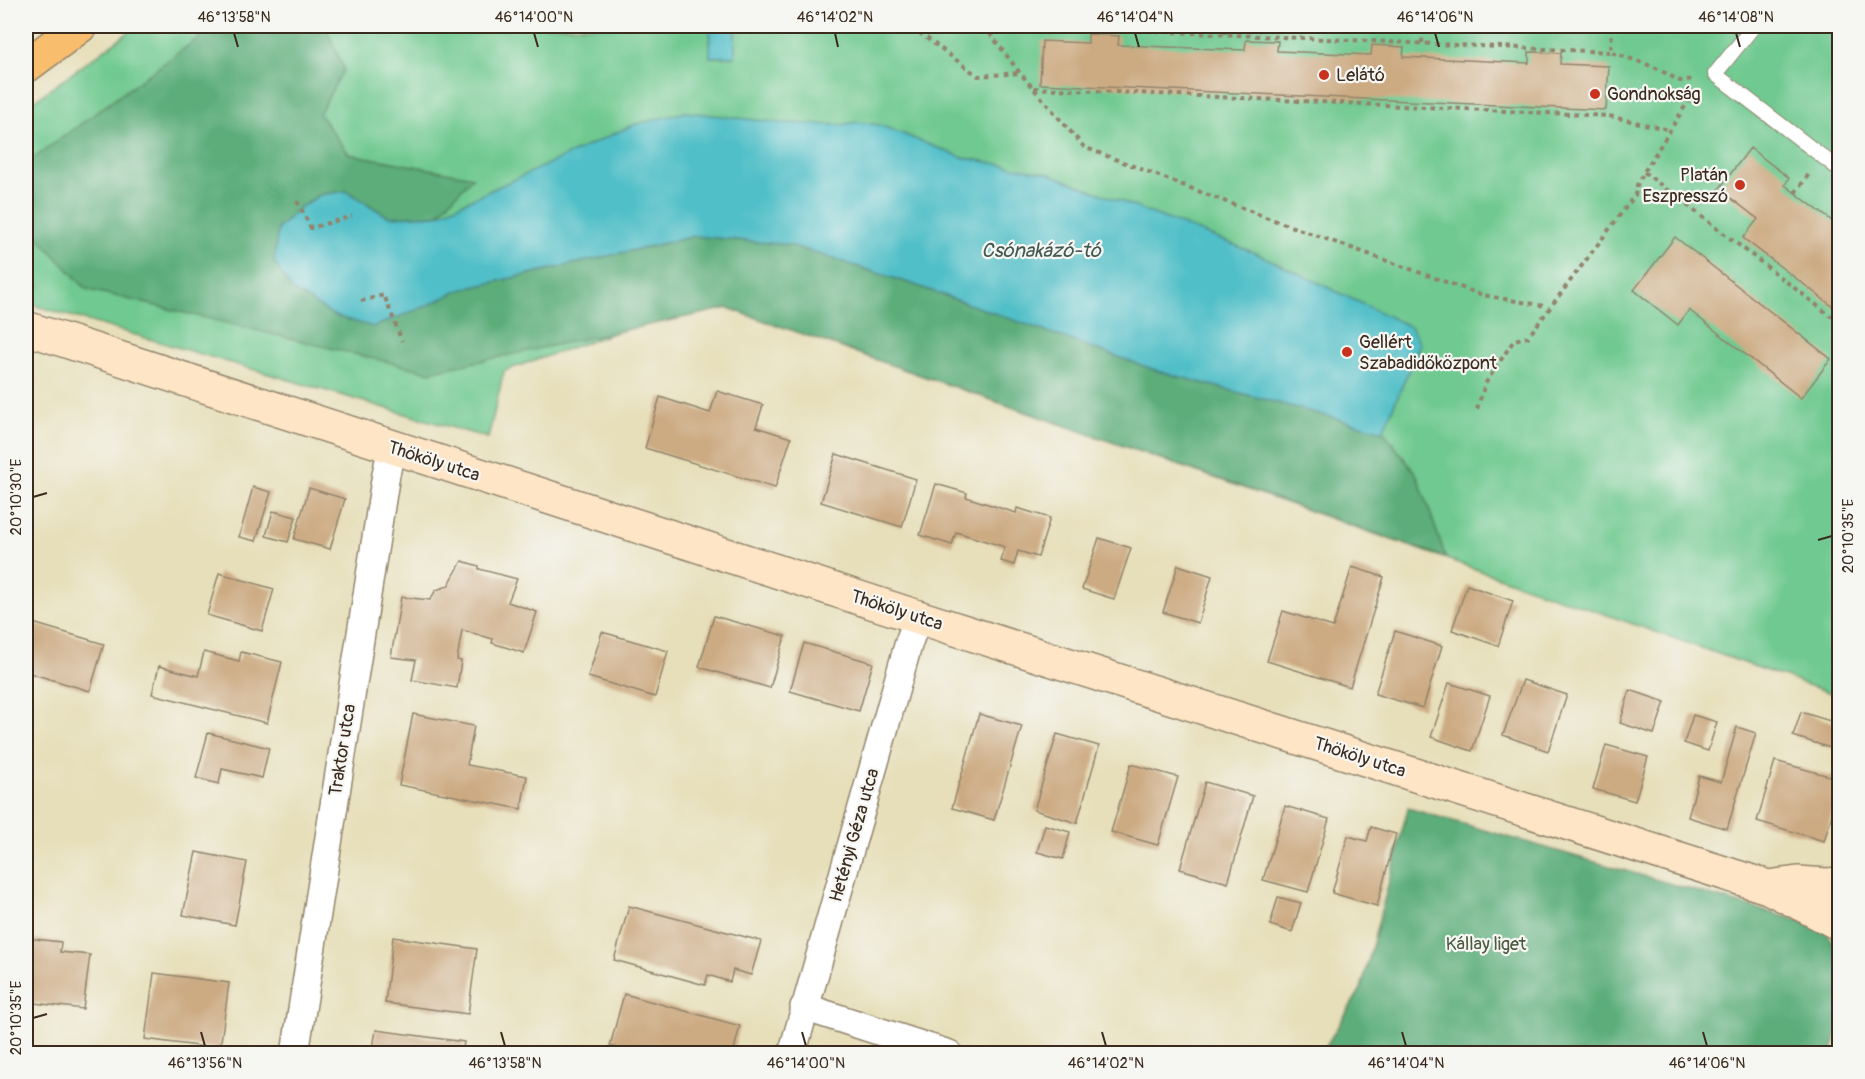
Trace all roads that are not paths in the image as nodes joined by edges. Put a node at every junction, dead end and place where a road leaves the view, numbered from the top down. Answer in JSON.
{"nodes":[{"id":1,"x":80,"y":26,"type":"edge"},
{"id":2,"x":1754,"y":26,"type":"edge"},
{"id":3,"x":26,"y":66,"type":"edge"},
{"id":4,"x":1839,"y":170,"type":"edge"},
{"id":5,"x":26,"y":330,"type":"edge"},
{"id":6,"x":392,"y":447,"type":"junction"},
{"id":7,"x":918,"y":617,"type":"junction"},
{"id":8,"x":1839,"y":884,"type":"edge"},
{"id":9,"x":1768,"y":887,"type":"junction"},
{"id":10,"x":1839,"y":924,"type":"edge"},
{"id":11,"x":804,"y":1007,"type":"junction"},
{"id":12,"x":295,"y":1053,"type":"edge"},
{"id":13,"x":792,"y":1053,"type":"edge"},
{"id":14,"x":949,"y":1053,"type":"edge"}],
"edges":[{"from":1,"to":3,"type":"main road"},
{"from":2,"to":4,"type":"lane"},
{"from":5,"to":6,"type":"street","name":"Thököly utca"},
{"from":6,"to":7,"type":"street","name":"Thököly utca"},
{"from":6,"to":12,"type":"street","name":"Traktor utca"},
{"from":7,"to":9,"type":"street","name":"Thököly utca"},
{"from":7,"to":11,"type":"street","name":"Hetényi Géza utca"},
{"from":8,"to":9,"type":"street"},
{"from":9,"to":10,"type":"street","name":"Thököly utca"},
{"from":11,"to":13,"type":"street","name":"Hetényi Géza utca"},
{"from":11,"to":14,"type":"street"}]}
